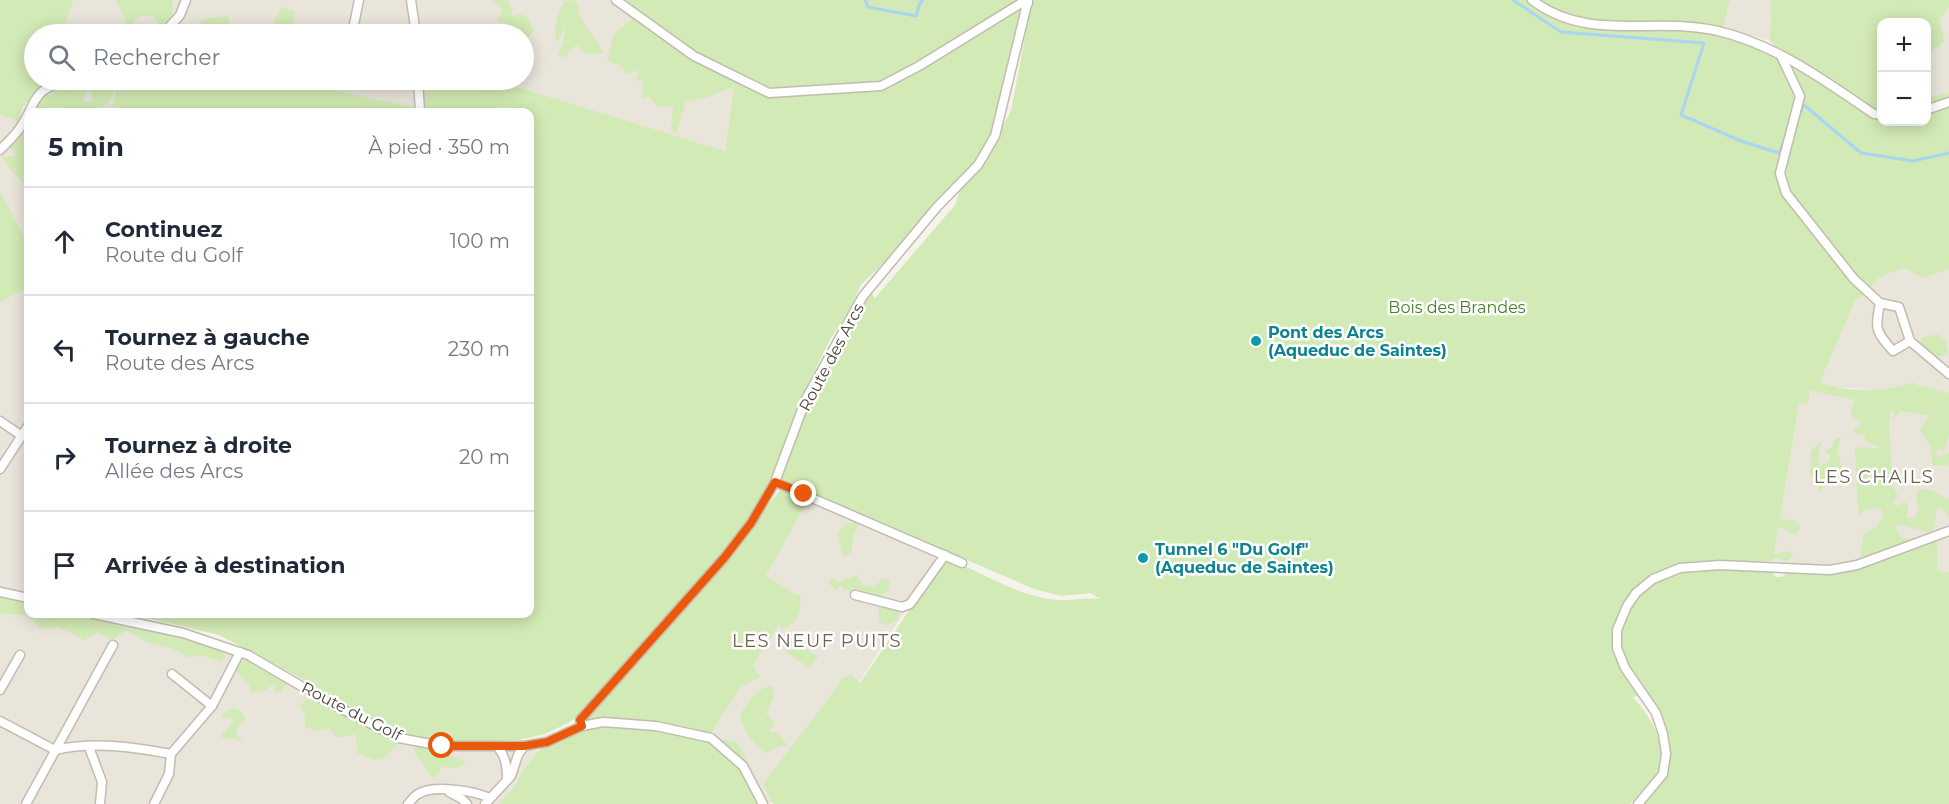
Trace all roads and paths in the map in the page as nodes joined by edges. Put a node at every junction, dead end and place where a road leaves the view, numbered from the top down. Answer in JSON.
{"nodes":[{"id":1,"x":186,"y":0,"type":"edge"},
{"id":2,"x":359,"y":0,"type":"edge"},
{"id":3,"x":410,"y":0,"type":"edge"},
{"id":4,"x":615,"y":0,"type":"edge"},
{"id":5,"x":1532,"y":0,"type":"edge"},
{"id":6,"x":1028,"y":1,"type":"edge"},
{"id":7,"x":172,"y":24,"type":"edge"},
{"id":8,"x":354,"y":24,"type":"edge"},
{"id":9,"x":414,"y":24,"type":"edge"},
{"id":10,"x":1781,"y":56,"type":"junction"},
{"id":11,"x":44,"y":90,"type":"edge"},
{"id":12,"x":419,"y":90,"type":"edge"},
{"id":13,"x":1949,"y":102,"type":"edge"},
{"id":14,"x":30,"y":108,"type":"edge"},
{"id":15,"x":420,"y":108,"type":"edge"},
{"id":16,"x":1931,"y":108,"type":"edge"},
{"id":17,"x":1877,"y":114,"type":"edge"},
{"id":18,"x":24,"y":119,"type":"edge"},
{"id":19,"x":0,"y":150,"type":"edge"},
{"id":20,"x":1880,"y":303,"type":"junction"},
{"id":21,"x":1910,"y":341,"type":"junction"},
{"id":22,"x":1949,"y":374,"type":"edge"},
{"id":23,"x":0,"y":421,"type":"edge"},
{"id":24,"x":24,"y":433,"type":"edge"},
{"id":25,"x":22,"y":436,"type":"junction"},
{"id":26,"x":0,"y":469,"type":"edge"},
{"id":27,"x":775,"y":482,"type":"junction"},
{"id":28,"x":1949,"y":531,"type":"edge"},
{"id":29,"x":945,"y":555,"type":"junction"},
{"id":30,"x":962,"y":562,"type":"dead end"},
{"id":31,"x":0,"y":592,"type":"edge"},
{"id":32,"x":855,"y":595,"type":"dead end"},
{"id":33,"x":24,"y":597,"type":"edge"},
{"id":34,"x":113,"y":618,"type":"edge"},
{"id":35,"x":113,"y":645,"type":"dead end"},
{"id":36,"x":240,"y":652,"type":"junction"},
{"id":37,"x":20,"y":655,"type":"dead end"},
{"id":38,"x":172,"y":674,"type":"dead end"},
{"id":39,"x":0,"y":690,"type":"edge"},
{"id":40,"x":212,"y":706,"type":"junction"},
{"id":41,"x":0,"y":720,"type":"edge"},
{"id":42,"x":582,"y":726,"type":"junction"},
{"id":43,"x":497,"y":746,"type":"junction"},
{"id":44,"x":524,"y":746,"type":"junction"},
{"id":45,"x":89,"y":747,"type":"junction"},
{"id":46,"x":55,"y":750,"type":"junction"},
{"id":47,"x":171,"y":754,"type":"junction"},
{"id":48,"x":507,"y":780,"type":"junction"},
{"id":49,"x":443,"y":789,"type":"junction"},
{"id":50,"x":488,"y":801,"type":"edge"},
{"id":51,"x":26,"y":804,"type":"edge"},
{"id":52,"x":100,"y":804,"type":"edge"},
{"id":53,"x":154,"y":804,"type":"edge"},
{"id":54,"x":408,"y":804,"type":"edge"},
{"id":55,"x":467,"y":804,"type":"edge"},
{"id":56,"x":763,"y":804,"type":"edge"},
{"id":57,"x":1638,"y":804,"type":"edge"}],
"edges":[{"from":1,"to":7,"type":"street"},
{"from":2,"to":8,"type":"street"},
{"from":3,"to":9,"type":"street"},
{"from":4,"to":6,"type":"street"},
{"from":5,"to":10,"type":"street"},
{"from":6,"to":27,"type":"street","name":"Route des Arcs"},
{"from":10,"to":17,"type":"street"},
{"from":10,"to":20,"type":"street"},
{"from":11,"to":14,"type":"street"},
{"from":12,"to":15,"type":"street"},
{"from":13,"to":16,"type":"street"},
{"from":18,"to":19,"type":"street"},
{"from":20,"to":21,"type":"street"},
{"from":20,"to":21,"type":"street"},
{"from":21,"to":22,"type":"street"},
{"from":23,"to":25,"type":"street"},
{"from":24,"to":25,"type":"street"},
{"from":25,"to":26,"type":"street"},
{"from":27,"to":29,"type":"street"},
{"from":27,"to":42,"type":"street","name":"Route des Arcs"},
{"from":28,"to":57,"type":"street"},
{"from":29,"to":30,"type":"street"},
{"from":29,"to":32,"type":"street"},
{"from":31,"to":33,"type":"street"},
{"from":34,"to":36,"type":"street","name":"Route du Golf"},
{"from":35,"to":46,"type":"street"},
{"from":36,"to":40,"type":"street"},
{"from":36,"to":43,"type":"street","name":"Route du Golf"},
{"from":37,"to":39,"type":"street"},
{"from":38,"to":40,"type":"street"},
{"from":40,"to":47,"type":"street"},
{"from":41,"to":46,"type":"street"},
{"from":42,"to":44,"type":"street","name":"Route du Golf"},
{"from":42,"to":56,"type":"street","name":"Route du Golf"},
{"from":43,"to":44,"type":"street","name":"Route du Golf"},
{"from":43,"to":48,"type":"street"},
{"from":44,"to":48,"type":"street"},
{"from":45,"to":46,"type":"street"},
{"from":45,"to":47,"type":"street"},
{"from":45,"to":52,"type":"street"},
{"from":46,"to":51,"type":"street"},
{"from":47,"to":53,"type":"street"},
{"from":48,"to":50,"type":"street"},
{"from":49,"to":50,"type":"street"},
{"from":49,"to":54,"type":"street"},
{"from":49,"to":55,"type":"street"}]}
